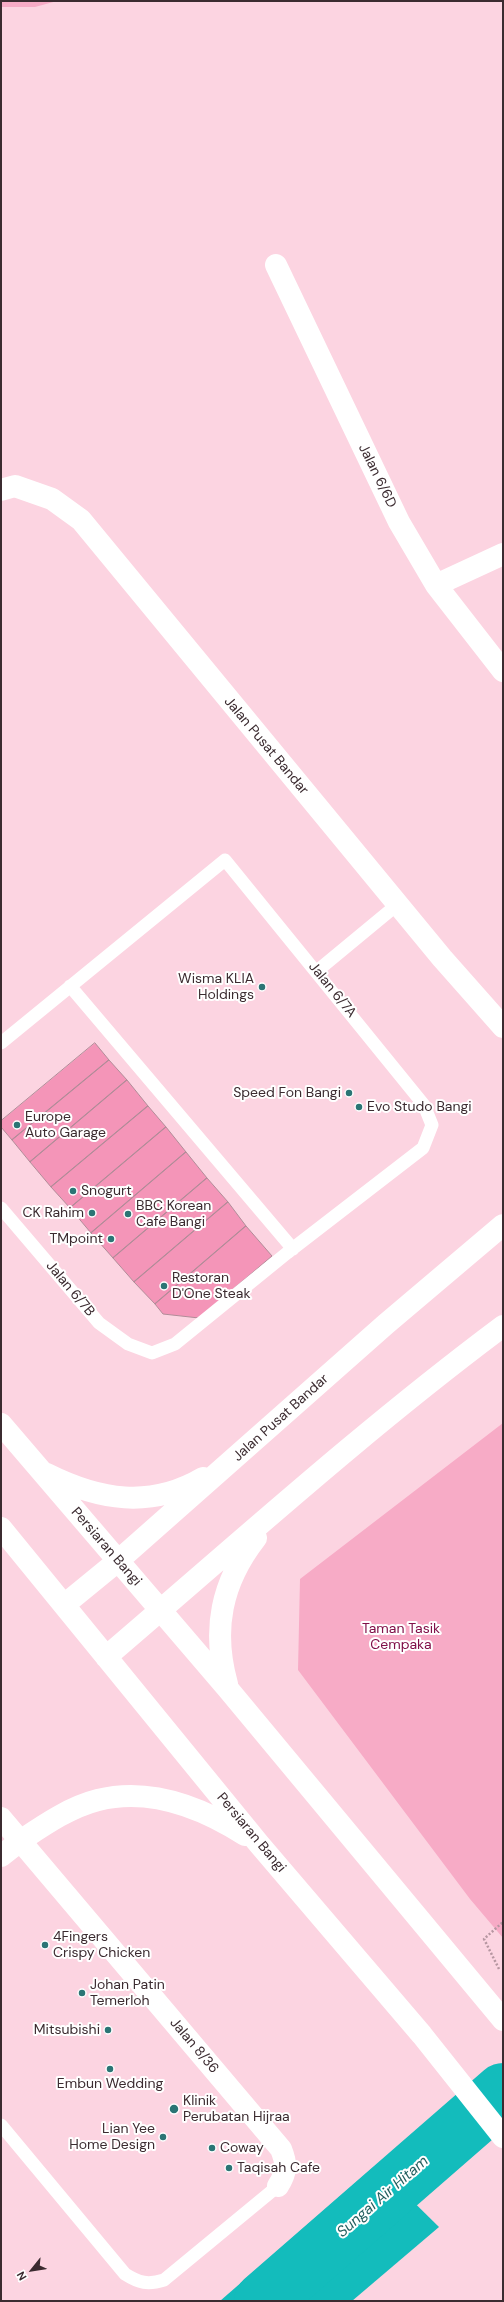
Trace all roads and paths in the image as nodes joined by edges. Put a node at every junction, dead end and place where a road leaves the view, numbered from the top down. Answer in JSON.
{"nodes":[{"id":1,"x":276,"y":265,"type":"dead end"},
{"id":2,"x":8,"y":488,"type":"edge"},
{"id":3,"x":503,"y":554,"type":"edge"},
{"id":4,"x":436,"y":585,"type":"junction"},
{"id":5,"x":503,"y":671,"type":"edge"},
{"id":6,"x":398,"y":904,"type":"junction"},
{"id":7,"x":317,"y":971,"type":"junction"},
{"id":8,"x":70,"y":986,"type":"junction"},
{"id":9,"x":503,"y":1027,"type":"edge"},
{"id":10,"x":1,"y":1043,"type":"edge"},
{"id":11,"x":1,"y":1208,"type":"edge"},
{"id":12,"x":501,"y":1226,"type":"edge"},
{"id":13,"x":293,"y":1248,"type":"junction"},
{"id":14,"x":503,"y":1326,"type":"edge"},
{"id":15,"x":1,"y":1424,"type":"edge"},
{"id":16,"x":236,"y":1458,"type":"junction"},
{"id":17,"x":39,"y":1470,"type":"junction"},
{"id":18,"x":280,"y":1507,"type":"junction"},
{"id":19,"x":1,"y":1528,"type":"edge"},
{"id":20,"x":119,"y":1560,"type":"junction"},
{"id":21,"x":64,"y":1605,"type":"junction"},
{"id":22,"x":160,"y":1610,"type":"junction"},
{"id":23,"x":106,"y":1657,"type":"junction"},
{"id":24,"x":228,"y":1689,"type":"junction"},
{"id":25,"x":2,"y":1821,"type":"edge"},
{"id":26,"x":20,"y":1841,"type":"junction"},
{"id":27,"x":259,"y":1844,"type":"junction"},
{"id":28,"x":1,"y":1856,"type":"edge"},
{"id":29,"x":503,"y":1922,"type":"edge"},
{"id":30,"x":500,"y":1970,"type":"dead end"},
{"id":31,"x":503,"y":2020,"type":"edge"},
{"id":32,"x":1,"y":2125,"type":"edge"},
{"id":33,"x":503,"y":2137,"type":"edge"},
{"id":34,"x":278,"y":2186,"type":"joint"}],
"edges":[{"from":1,"to":4,"type":"main road","name":"Jalan 6/6D"},
{"from":2,"to":6,"type":"main road","name":"Jalan Pusat Bandar"},
{"from":3,"to":4,"type":"main road"},
{"from":4,"to":5,"type":"main road","name":"Jalan 6/6D"},
{"from":6,"to":7,"type":"lane"},
{"from":6,"to":9,"type":"main road","name":"Jalan Pusat Bandar"},
{"from":7,"to":8,"type":"lane","name":"Jalan 6/7A"},
{"from":7,"to":13,"type":"lane","name":"Jalan 6/7A"},
{"from":8,"to":10,"type":"lane"},
{"from":8,"to":13,"type":"lane"},
{"from":11,"to":13,"type":"lane","name":"Jalan 6/7B"},
{"from":12,"to":16,"type":"main road","name":"Jalan Pusat Bandar"},
{"from":14,"to":18,"type":"main road"},
{"from":15,"to":17,"type":"main road","name":"Persiaran Bangi"},
{"from":16,"to":17,"type":"main road"},
{"from":16,"to":20,"type":"main road","name":"Jalan Pusat Bandar"},
{"from":17,"to":20,"type":"main road","name":"Persiaran Bangi"},
{"from":18,"to":22,"type":"main road"},
{"from":18,"to":24,"type":"main road"},
{"from":19,"to":21,"type":"main road","name":"Persiaran Bangi"},
{"from":20,"to":21,"type":"main road","name":"Jalan Pusat Bandar"},
{"from":20,"to":22,"type":"main road","name":"Persiaran Bangi"},
{"from":21,"to":23,"type":"main road","name":"Persiaran Bangi"},
{"from":22,"to":23,"type":"main road"},
{"from":22,"to":24,"type":"main road","name":"Persiaran Bangi"},
{"from":23,"to":27,"type":"main road","name":"Persiaran Bangi"},
{"from":24,"to":31,"type":"main road","name":"Persiaran Bangi"},
{"from":25,"to":26,"type":"main road","name":"Jalan 8/36"},
{"from":26,"to":27,"type":"main road"},
{"from":26,"to":28,"type":"main road"},
{"from":26,"to":34,"type":"main road","name":"Jalan 8/36"},
{"from":27,"to":33,"type":"main road","name":"Persiaran Bangi"},
{"from":29,"to":30,"type":"path"},
{"from":32,"to":34,"type":"lane"}]}
